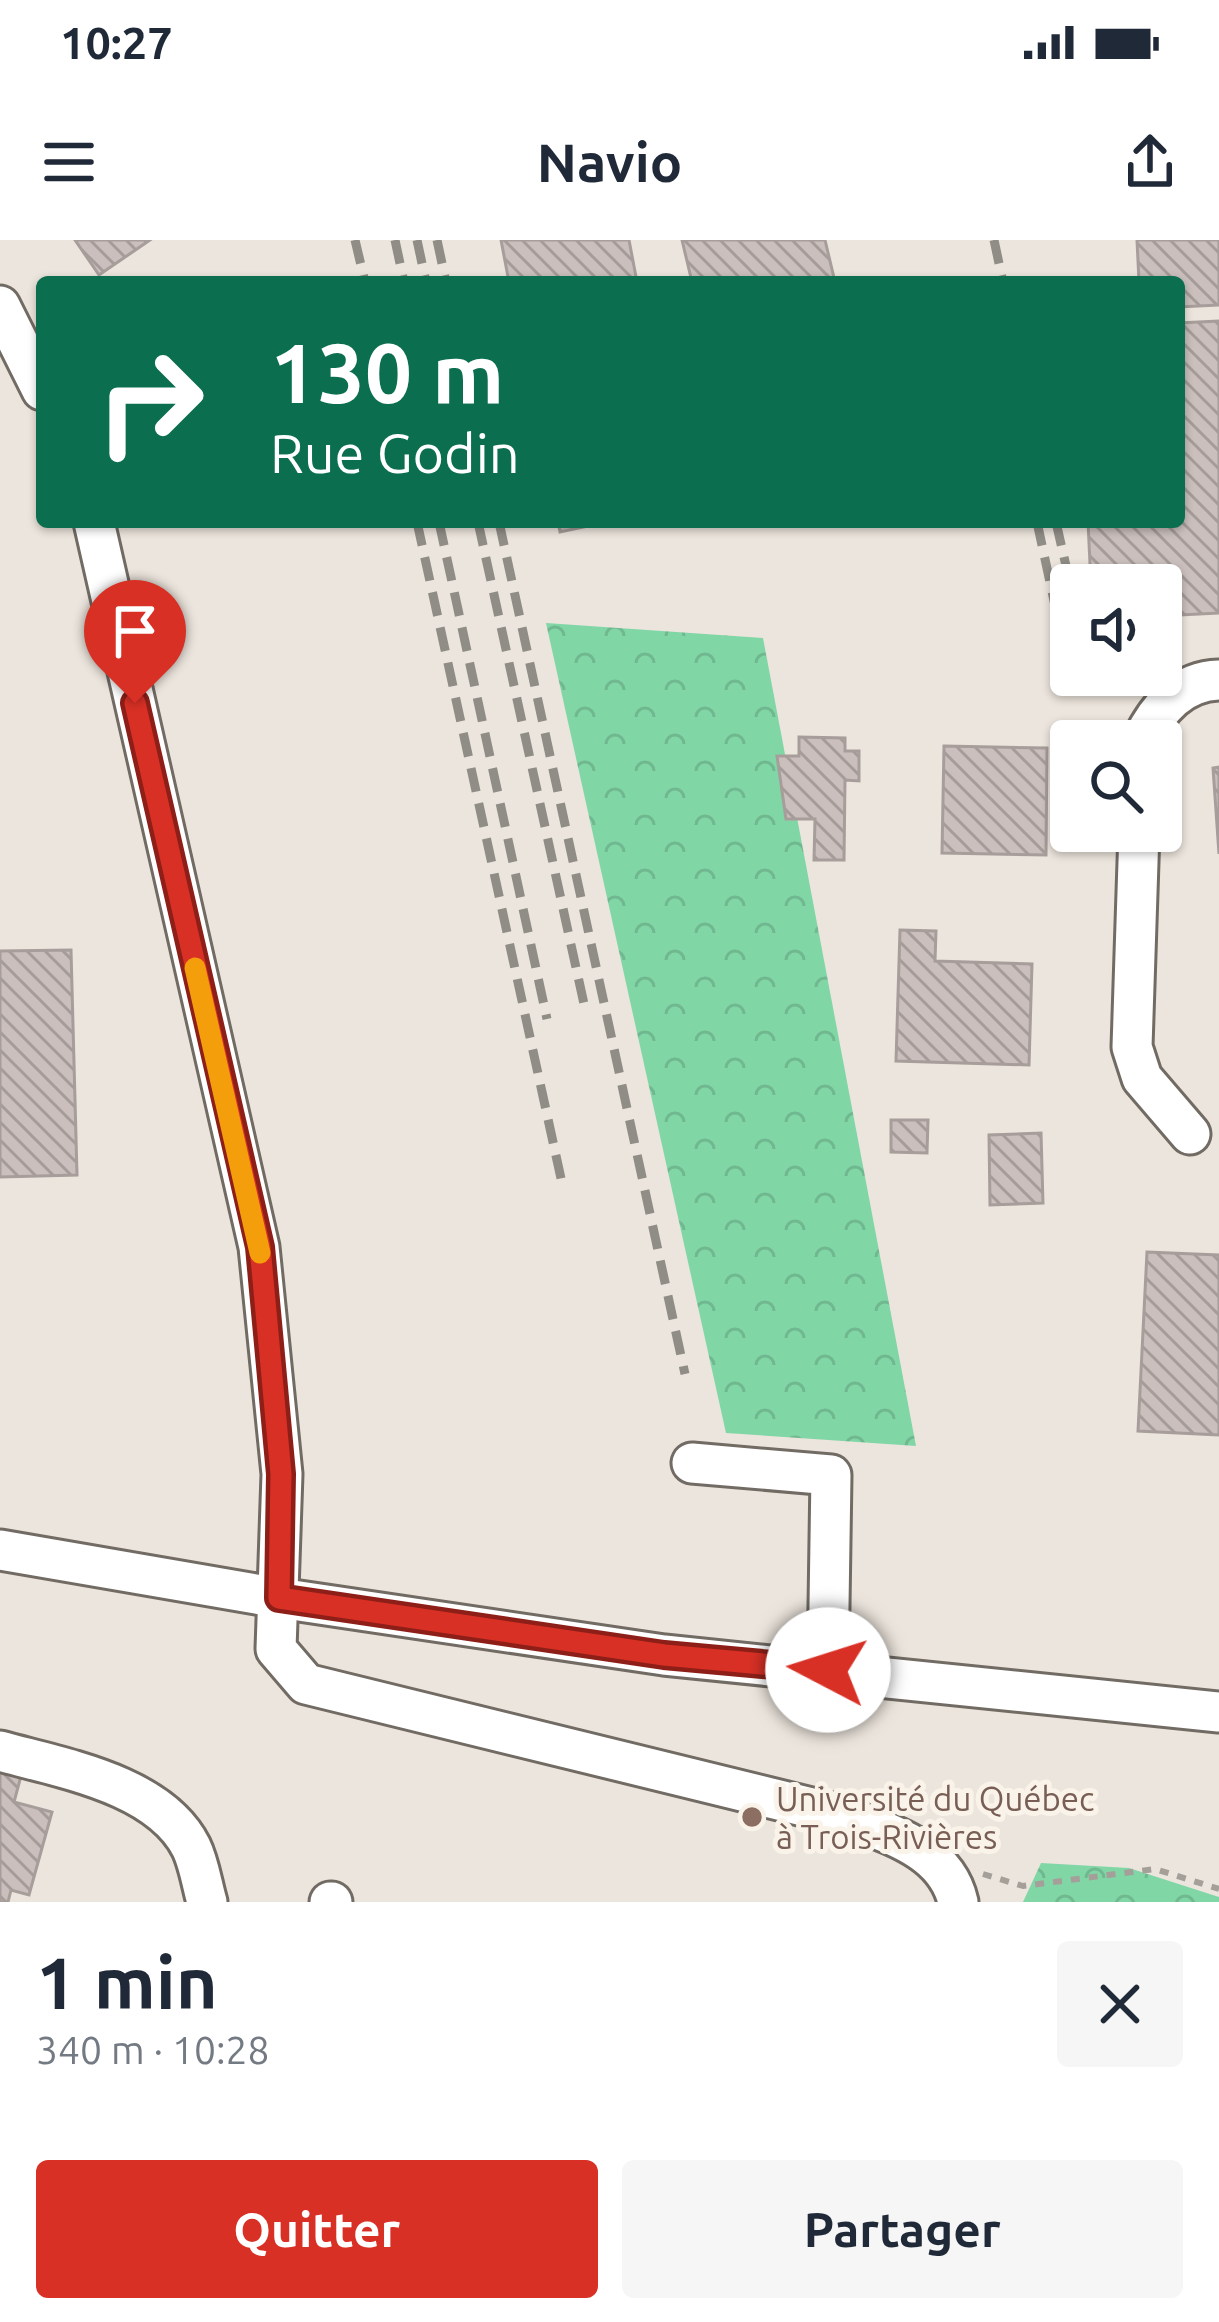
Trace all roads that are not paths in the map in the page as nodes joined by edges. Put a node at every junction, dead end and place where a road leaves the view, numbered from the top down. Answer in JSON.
{"nodes":[{"id":1,"x":0,"y":306,"type":"edge"},
{"id":2,"x":36,"y":378,"type":"edge"},
{"id":3,"x":95,"y":528,"type":"edge"},
{"id":4,"x":1219,"y":680,"type":"edge"},
{"id":5,"x":1152,"y":720,"type":"edge"},
{"id":6,"x":1138,"y":852,"type":"edge"},
{"id":7,"x":1190,"y":1134,"type":"dead end"},
{"id":8,"x":692,"y":1463,"type":"dead end"},
{"id":9,"x":0,"y":1550,"type":"edge"},
{"id":10,"x":279,"y":1598,"type":"junction"},
{"id":11,"x":828,"y":1670,"type":"junction"},
{"id":12,"x":1219,"y":1712,"type":"edge"},
{"id":13,"x":0,"y":1751,"type":"edge"},
{"id":14,"x":207,"y":1902,"type":"edge"},
{"id":15,"x":958,"y":1902,"type":"edge"}],
"edges":[{"from":1,"to":2,"type":"street"},
{"from":3,"to":10,"type":"street"},
{"from":4,"to":5,"type":"street"},
{"from":6,"to":7,"type":"street"},
{"from":8,"to":11,"type":"street"},
{"from":9,"to":10,"type":"street"},
{"from":10,"to":11,"type":"street"},
{"from":10,"to":15,"type":"street"},
{"from":11,"to":12,"type":"street"},
{"from":13,"to":14,"type":"street"}]}
